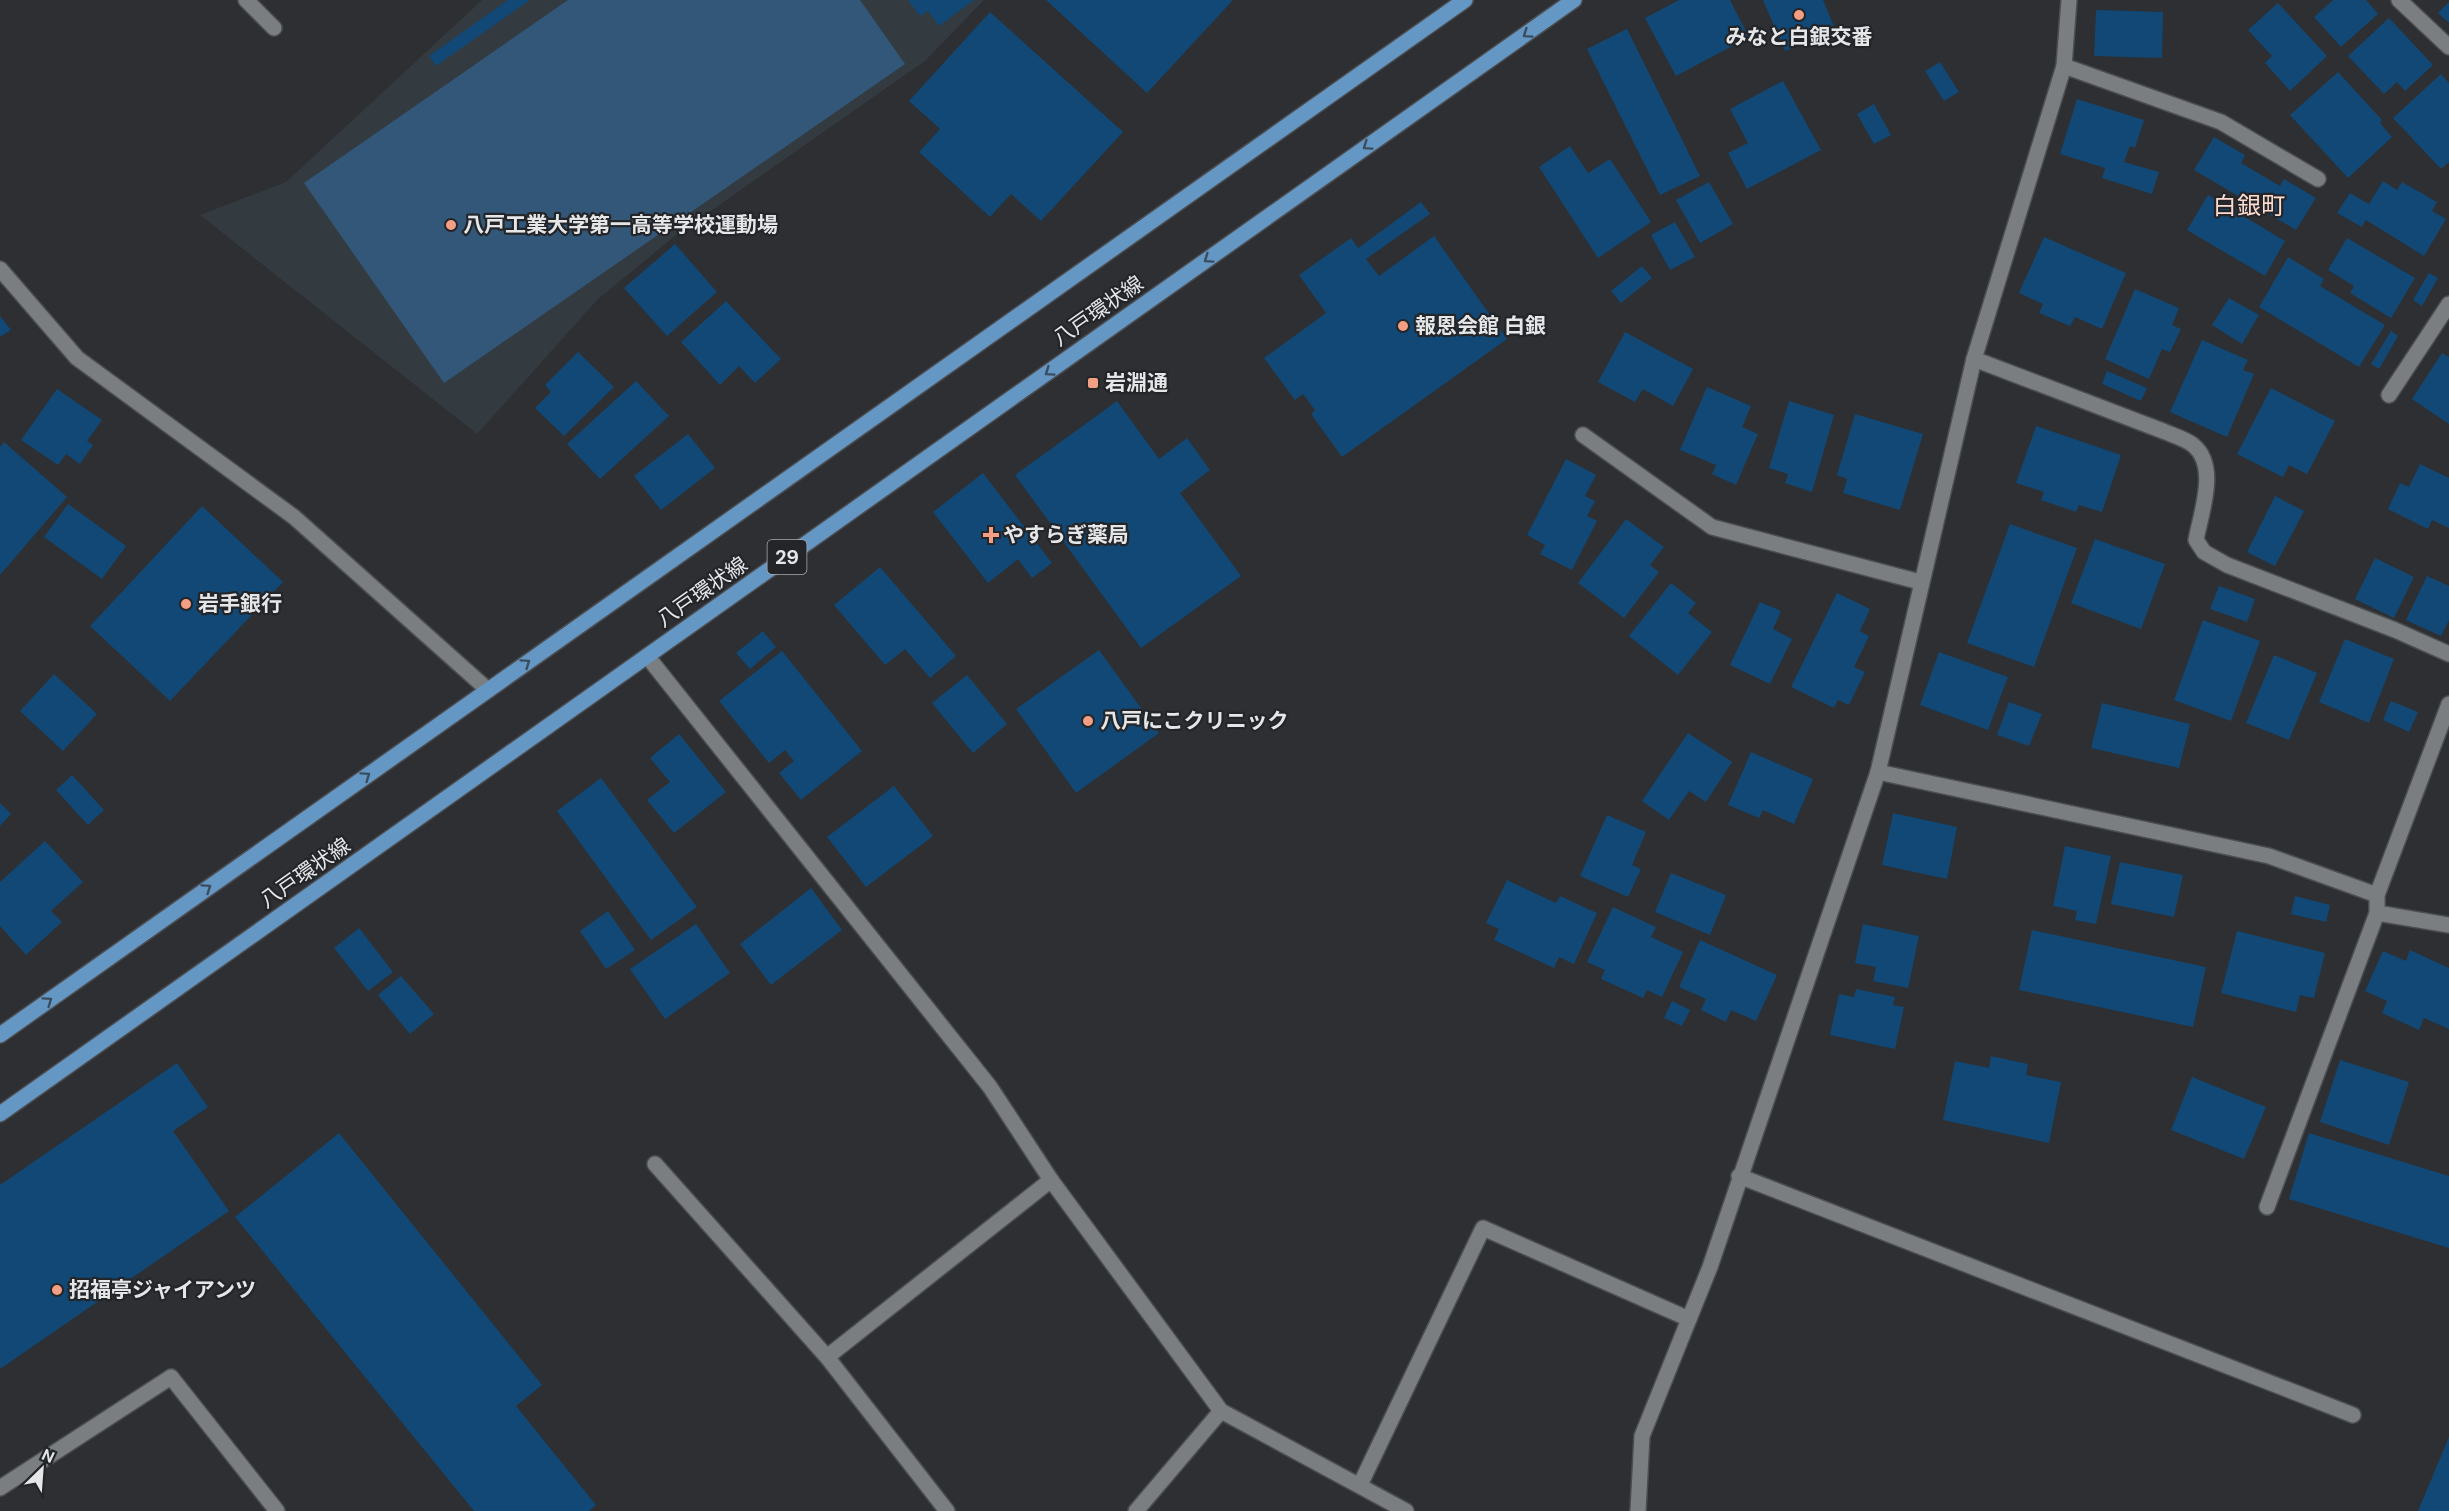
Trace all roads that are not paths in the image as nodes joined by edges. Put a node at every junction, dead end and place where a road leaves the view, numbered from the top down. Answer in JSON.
{"nodes":[{"id":1,"x":246,"y":0,"type":"edge"},
{"id":2,"x":1465,"y":0,"type":"edge"},
{"id":3,"x":1574,"y":0,"type":"edge"},
{"id":4,"x":2069,"y":0,"type":"edge"},
{"id":5,"x":2400,"y":0,"type":"edge"},
{"id":6,"x":274,"y":28,"type":"dead end"},
{"id":7,"x":2449,"y":47,"type":"edge"},
{"id":8,"x":2064,"y":66,"type":"junction"},
{"id":9,"x":2318,"y":178,"type":"dead end"},
{"id":10,"x":0,"y":270,"type":"edge"},
{"id":11,"x":2449,"y":304,"type":"edge"},
{"id":12,"x":1974,"y":359,"type":"junction"},
{"id":13,"x":2389,"y":394,"type":"dead end"},
{"id":14,"x":1583,"y":435,"type":"dead end"},
{"id":15,"x":1920,"y":582,"type":"junction"},
{"id":16,"x":2449,"y":654,"type":"edge"},
{"id":17,"x":647,"y":656,"type":"junction"},
{"id":18,"x":488,"y":690,"type":"junction"},
{"id":19,"x":2449,"y":704,"type":"edge"},
{"id":20,"x":1878,"y":772,"type":"junction"},
{"id":21,"x":2378,"y":895,"type":"junction"},
{"id":22,"x":2377,"y":913,"type":"junction"},
{"id":23,"x":2449,"y":925,"type":"edge"},
{"id":24,"x":0,"y":1035,"type":"edge"},
{"id":25,"x":0,"y":1114,"type":"edge"},
{"id":26,"x":655,"y":1164,"type":"dead end"},
{"id":27,"x":1739,"y":1176,"type":"junction"},
{"id":28,"x":1051,"y":1180,"type":"junction"},
{"id":29,"x":2267,"y":1207,"type":"dead end"},
{"id":30,"x":1689,"y":1319,"type":"junction"},
{"id":31,"x":827,"y":1357,"type":"junction"},
{"id":32,"x":1221,"y":1412,"type":"junction"},
{"id":33,"x":2353,"y":1415,"type":"dead end"},
{"id":34,"x":1360,"y":1485,"type":"junction"},
{"id":35,"x":0,"y":1488,"type":"edge"},
{"id":36,"x":277,"y":1511,"type":"edge"},
{"id":37,"x":946,"y":1511,"type":"edge"},
{"id":38,"x":1136,"y":1511,"type":"edge"},
{"id":39,"x":1406,"y":1511,"type":"edge"},
{"id":40,"x":1638,"y":1511,"type":"edge"}],
"edges":[{"from":1,"to":6,"type":"street"},
{"from":18,"to":2,"type":"main road","name":"八戸環状線","one_way":true},
{"from":3,"to":17,"type":"main road","name":"八戸環状線","number":"29","one_way":true},
{"from":4,"to":8,"type":"street"},
{"from":5,"to":7,"type":"street"},
{"from":8,"to":9,"type":"street"},
{"from":8,"to":12,"type":"street"},
{"from":10,"to":18,"type":"street"},
{"from":11,"to":13,"type":"street"},
{"from":12,"to":15,"type":"street"},
{"from":12,"to":16,"type":"street"},
{"from":14,"to":15,"type":"street"},
{"from":15,"to":20,"type":"street"},
{"from":17,"to":25,"type":"main road","name":"八戸環状線","number":"29"},
{"from":17,"to":28,"type":"street"},
{"from":24,"to":18,"type":"main road","name":"八戸環状線","one_way":true},
{"from":19,"to":21,"type":"street"},
{"from":20,"to":21,"type":"street"},
{"from":20,"to":27,"type":"street"},
{"from":21,"to":22,"type":"street"},
{"from":22,"to":23,"type":"street"},
{"from":22,"to":29,"type":"street"},
{"from":26,"to":31,"type":"street"},
{"from":27,"to":30,"type":"street"},
{"from":27,"to":33,"type":"street"},
{"from":28,"to":31,"type":"street"},
{"from":28,"to":32,"type":"street"},
{"from":30,"to":34,"type":"street"},
{"from":30,"to":40,"type":"street"},
{"from":31,"to":37,"type":"street"},
{"from":32,"to":34,"type":"street"},
{"from":32,"to":38,"type":"street"},
{"from":34,"to":39,"type":"street"},
{"from":35,"to":36,"type":"street"}]}
